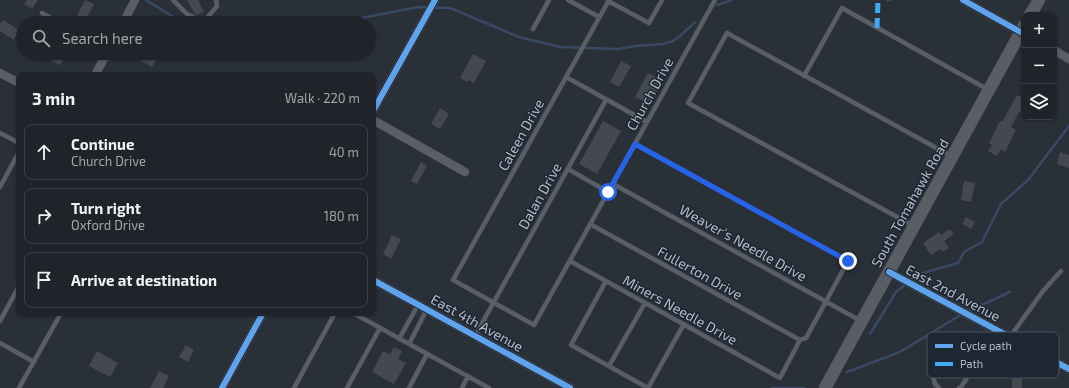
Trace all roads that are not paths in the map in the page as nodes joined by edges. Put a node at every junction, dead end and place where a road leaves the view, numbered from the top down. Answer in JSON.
{"nodes":[{"id":1,"x":135,"y":0,"type":"edge"},
{"id":2,"x":173,"y":0,"type":"edge"},
{"id":3,"x":216,"y":0,"type":"edge"},
{"id":4,"x":435,"y":0,"type":"edge"},
{"id":5,"x":549,"y":0,"type":"edge"},
{"id":6,"x":568,"y":0,"type":"edge"},
{"id":7,"x":608,"y":0,"type":"edge"},
{"id":8,"x":662,"y":0,"type":"edge"},
{"id":9,"x":715,"y":0,"type":"edge"},
{"id":10,"x":963,"y":0,"type":"edge"},
{"id":11,"x":1038,"y":0,"type":"edge"},
{"id":12,"x":1032,"y":12,"type":"edge"},
{"id":13,"x":42,"y":13,"type":"dead end"},
{"id":14,"x":47,"y":16,"type":"edge"},
{"id":15,"x":127,"y":16,"type":"edge"},
{"id":16,"x":191,"y":16,"type":"edge"},
{"id":17,"x":209,"y":16,"type":"edge"},
{"id":18,"x":599,"y":18,"type":"junction"},
{"id":19,"x":533,"y":29,"type":"dead end"},
{"id":20,"x":1021,"y":30,"type":"edge"},
{"id":21,"x":1021,"y":34,"type":"edge"},
{"id":22,"x":1057,"y":52,"type":"edge"},
{"id":23,"x":1069,"y":59,"type":"edge"},
{"id":24,"x":103,"y":60,"type":"edge"},
{"id":25,"x":97,"y":72,"type":"edge"},
{"id":26,"x":0,"y":73,"type":"edge"},
{"id":27,"x":804,"y":76,"type":"junction"},
{"id":28,"x":566,"y":77,"type":"junction"},
{"id":29,"x":16,"y":81,"type":"edge"},
{"id":30,"x":989,"y":90,"type":"junction"},
{"id":31,"x":606,"y":100,"type":"junction"},
{"id":32,"x":376,"y":106,"type":"edge"},
{"id":33,"x":376,"y":122,"type":"edge"},
{"id":34,"x":647,"y":122,"type":"junction"},
{"id":35,"x":0,"y":133,"type":"edge"},
{"id":36,"x":16,"y":141,"type":"edge"},
{"id":37,"x":635,"y":144,"type":"junction"},
{"id":38,"x":953,"y":157,"type":"junction"},
{"id":39,"x":16,"y":158,"type":"edge"},
{"id":40,"x":568,"y":169,"type":"junction"},
{"id":41,"x":465,"y":172,"type":"dead end"},
{"id":42,"x":613,"y":184,"type":"junction"},
{"id":43,"x":0,"y":187,"type":"edge"},
{"id":44,"x":608,"y":192,"type":"junction"},
{"id":45,"x":590,"y":224,"type":"junction"},
{"id":46,"x":914,"y":227,"type":"junction"},
{"id":47,"x":570,"y":261,"type":"junction"},
{"id":48,"x":1061,"y":271,"type":"dead end"},
{"id":49,"x":889,"y":272,"type":"junction"},
{"id":50,"x":606,"y":281,"type":"junction"},
{"id":51,"x":376,"y":282,"type":"edge"},
{"id":52,"x":16,"y":292,"type":"edge"},
{"id":53,"x":826,"y":301,"type":"junction"},
{"id":54,"x":494,"y":303,"type":"junction"},
{"id":55,"x":645,"y":303,"type":"junction"},
{"id":56,"x":418,"y":304,"type":"junction"},
{"id":57,"x":427,"y":310,"type":"junction"},
{"id":58,"x":59,"y":316,"type":"edge"},
{"id":59,"x":261,"y":316,"type":"edge"},
{"id":60,"x":333,"y":316,"type":"edge"},
{"id":61,"x":358,"y":316,"type":"edge"},
{"id":62,"x":0,"y":321,"type":"edge"},
{"id":63,"x":862,"y":321,"type":"junction"},
{"id":64,"x":684,"y":324,"type":"junction"},
{"id":65,"x":380,"y":328,"type":"junction"},
{"id":66,"x":1000,"y":332,"type":"edge"},
{"id":67,"x":1014,"y":332,"type":"edge"},
{"id":68,"x":475,"y":336,"type":"junction"},
{"id":69,"x":399,"y":338,"type":"junction"},
{"id":70,"x":800,"y":340,"type":"junction"},
{"id":71,"x":0,"y":343,"type":"edge"},
{"id":72,"x":409,"y":344,"type":"junction"},
{"id":73,"x":428,"y":354,"type":"junction"},
{"id":74,"x":34,"y":362,"type":"junction"},
{"id":75,"x":1059,"y":364,"type":"edge"},
{"id":76,"x":609,"y":366,"type":"junction"},
{"id":77,"x":1069,"y":369,"type":"edge"},
{"id":78,"x":468,"y":376,"type":"junction"},
{"id":79,"x":934,"y":378,"type":"edge"},
{"id":80,"x":967,"y":378,"type":"edge"},
{"id":81,"x":19,"y":388,"type":"edge"},
{"id":82,"x":222,"y":388,"type":"edge"},
{"id":83,"x":294,"y":388,"type":"edge"},
{"id":84,"x":348,"y":388,"type":"edge"},
{"id":85,"x":409,"y":388,"type":"edge"},
{"id":86,"x":462,"y":388,"type":"edge"},
{"id":87,"x":489,"y":388,"type":"edge"},
{"id":88,"x":570,"y":388,"type":"edge"},
{"id":89,"x":648,"y":388,"type":"edge"},
{"id":90,"x":824,"y":388,"type":"edge"},
{"id":91,"x":939,"y":388,"type":"edge"},
{"id":92,"x":958,"y":388,"type":"edge"}],
"edges":[{"from":1,"to":15,"type":"street"},
{"from":2,"to":16,"type":"lane"},
{"from":3,"to":17,"type":"lane"},
{"from":4,"to":32,"type":"street"},
{"from":5,"to":19,"type":"lane"},
{"from":6,"to":18,"type":"lane"},
{"from":7,"to":8,"type":"lane"},
{"from":7,"to":18,"type":"lane","name":"Caleen Drive"},
{"from":9,"to":34,"type":"lane","name":"Church Drive"},
{"from":10,"to":20,"type":"street"},
{"from":11,"to":12,"type":"main road"},
{"from":13,"to":14,"type":"lane"},
{"from":18,"to":28,"type":"lane","name":"Caleen Drive"},
{"from":21,"to":30,"type":"main road","name":"South Tomahawk Road"},
{"from":22,"to":23,"type":"street"},
{"from":24,"to":25,"type":"street"},
{"from":26,"to":29,"type":"street"},
{"from":27,"to":30,"type":"lane"},
{"from":27,"to":38,"type":"lane"},
{"from":27,"to":46,"type":"lane"},
{"from":28,"to":31,"type":"lane"},
{"from":28,"to":54,"type":"lane","name":"Caleen Drive"},
{"from":30,"to":38,"type":"main road","name":"South Tomahawk Road"},
{"from":31,"to":34,"type":"lane"},
{"from":31,"to":40,"type":"lane","name":"Dalan Drive"},
{"from":33,"to":41,"type":"street"},
{"from":34,"to":37,"type":"lane","name":"Church Drive"},
{"from":35,"to":36,"type":"lane"},
{"from":37,"to":42,"type":"lane","name":"Church Drive"},
{"from":37,"to":53,"type":"lane"},
{"from":38,"to":46,"type":"main road","name":"South Tomahawk Road"},
{"from":39,"to":43,"type":"lane"},
{"from":40,"to":44,"type":"lane"},
{"from":40,"to":54,"type":"lane","name":"Dalan Drive"},
{"from":42,"to":44,"type":"lane","name":"Church Drive"},
{"from":42,"to":53,"type":"lane","name":"Weaver's Needle Drive"},
{"from":44,"to":45,"type":"lane","name":"Church Drive"},
{"from":45,"to":47,"type":"lane","name":"Church Drive"},
{"from":45,"to":70,"type":"lane","name":"Fullerton Drive"},
{"from":46,"to":49,"type":"main road","name":"South Tomahawk Road"},
{"from":47,"to":50,"type":"lane","name":"Miners Needle Drive"},
{"from":47,"to":54,"type":"lane","name":"Church Drive"},
{"from":48,"to":67,"type":"lane"},
{"from":49,"to":63,"type":"main road","name":"South Tomahawk Road"},
{"from":49,"to":66,"type":"street","name":"East 2nd Avenue"},
{"from":50,"to":55,"type":"lane","name":"Miners Needle Drive"},
{"from":50,"to":76,"type":"lane"},
{"from":51,"to":56,"type":"street","name":"East 4th Avenue"},
{"from":52,"to":62,"type":"lane"},
{"from":53,"to":63,"type":"lane","name":"Weaver's Needle Drive"},
{"from":53,"to":70,"type":"lane"},
{"from":54,"to":68,"type":"lane","name":"Dalan Drive"},
{"from":55,"to":64,"type":"lane","name":"Miners Needle Drive"},
{"from":55,"to":76,"type":"lane"},
{"from":56,"to":57,"type":"street","name":"East 4th Avenue"},
{"from":56,"to":69,"type":"lane"},
{"from":57,"to":68,"type":"street","name":"East 4th Avenue"},
{"from":57,"to":72,"type":"lane"},
{"from":58,"to":74,"type":"lane"},
{"from":59,"to":82,"type":"street"},
{"from":60,"to":83,"type":"lane"},
{"from":61,"to":65,"type":"lane"},
{"from":63,"to":90,"type":"main road","name":"South Tomahawk Road"},
{"from":64,"to":70,"type":"lane","name":"Miners Needle Drive"},
{"from":64,"to":89,"type":"lane"},
{"from":65,"to":69,"type":"lane"},
{"from":65,"to":84,"type":"lane"},
{"from":68,"to":88,"type":"street","name":"East 4th Avenue"},
{"from":69,"to":72,"type":"lane"},
{"from":71,"to":74,"type":"lane"},
{"from":72,"to":73,"type":"lane"},
{"from":73,"to":78,"type":"lane"},
{"from":73,"to":85,"type":"lane"},
{"from":74,"to":81,"type":"lane"},
{"from":75,"to":77,"type":"street","name":"East 2nd Avenue"},
{"from":76,"to":89,"type":"lane"},
{"from":78,"to":86,"type":"lane"},
{"from":78,"to":87,"type":"lane"},
{"from":79,"to":91,"type":"lane"},
{"from":80,"to":92,"type":"lane"}]}
